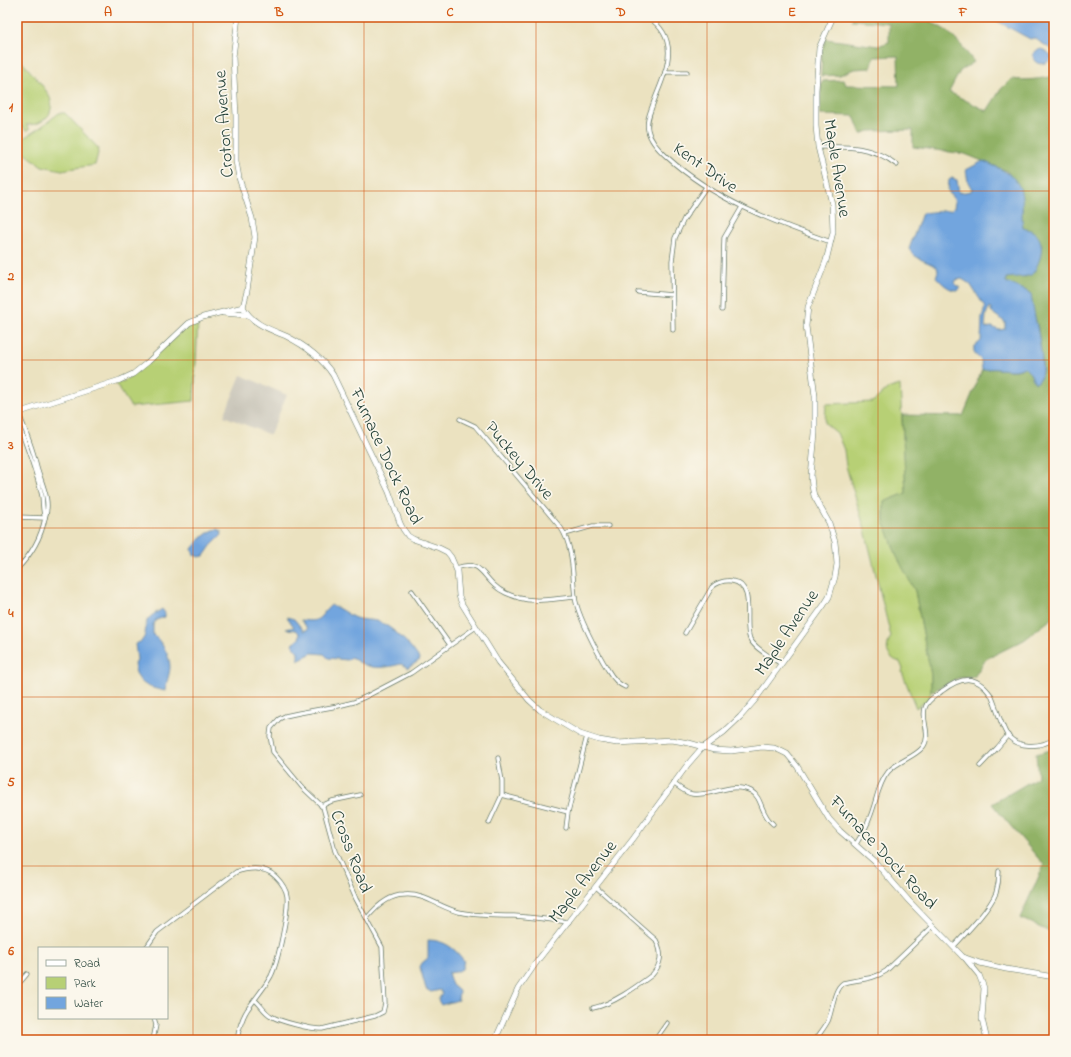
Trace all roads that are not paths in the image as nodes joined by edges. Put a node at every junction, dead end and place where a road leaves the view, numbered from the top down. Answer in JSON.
{"nodes":[{"id":1,"x":238,"y":17,"type":"edge"},
{"id":2,"x":648,"y":17,"type":"edge"},
{"id":3,"x":833,"y":17,"type":"edge"},
{"id":4,"x":665,"y":72,"type":"junction"},
{"id":5,"x":687,"y":72,"type":"dead end"},
{"id":6,"x":818,"y":147,"type":"junction"},
{"id":7,"x":897,"y":164,"type":"dead end"},
{"id":8,"x":706,"y":187,"type":"junction"},
{"id":9,"x":742,"y":207,"type":"junction"},
{"id":10,"x":831,"y":242,"type":"junction"},
{"id":11,"x":638,"y":292,"type":"dead end"},
{"id":12,"x":672,"y":295,"type":"junction"},
{"id":13,"x":243,"y":307,"type":"junction"},
{"id":14,"x":722,"y":310,"type":"dead end"},
{"id":15,"x":219,"y":313,"type":"junction"},
{"id":16,"x":247,"y":314,"type":"junction"},
{"id":17,"x":673,"y":330,"type":"dead end"},
{"id":18,"x":18,"y":412,"type":"edge"},
{"id":19,"x":460,"y":419,"type":"dead end"},
{"id":20,"x":17,"y":420,"type":"edge"},
{"id":21,"x":34,"y":463,"type":"junction"},
{"id":22,"x":17,"y":517,"type":"edge"},
{"id":23,"x":45,"y":518,"type":"junction"},
{"id":24,"x":608,"y":526,"type":"dead end"},
{"id":25,"x":565,"y":534,"type":"junction"},
{"id":26,"x":456,"y":568,"type":"junction"},
{"id":27,"x":17,"y":569,"type":"edge"},
{"id":28,"x":412,"y":591,"type":"dead end"},
{"id":29,"x":575,"y":597,"type":"junction"},
{"id":30,"x":476,"y":627,"type":"junction"},
{"id":31,"x":685,"y":633,"type":"dead end"},
{"id":32,"x":450,"y":645,"type":"junction"},
{"id":33,"x":782,"y":664,"type":"junction"},
{"id":34,"x":626,"y":687,"type":"dead end"},
{"id":35,"x":1008,"y":735,"type":"junction"},
{"id":36,"x":587,"y":736,"type":"junction"},
{"id":37,"x":1054,"y":739,"type":"edge"},
{"id":38,"x":704,"y":747,"type":"junction"},
{"id":39,"x":498,"y":758,"type":"dead end"},
{"id":40,"x":980,"y":766,"type":"dead end"},
{"id":41,"x":672,"y":783,"type":"junction"},
{"id":42,"x":502,"y":795,"type":"junction"},
{"id":43,"x":360,"y":796,"type":"dead end"},
{"id":44,"x":321,"y":806,"type":"junction"},
{"id":45,"x":568,"y":812,"type":"junction"},
{"id":46,"x":489,"y":823,"type":"dead end"},
{"id":47,"x":773,"y":824,"type":"dead end"},
{"id":48,"x":566,"y":828,"type":"dead end"},
{"id":49,"x":856,"y":844,"type":"junction"},
{"id":50,"x":999,"y":871,"type":"dead end"},
{"id":51,"x":596,"y":887,"type":"junction"},
{"id":52,"x":367,"y":918,"type":"junction"},
{"id":53,"x":569,"y":922,"type":"junction"},
{"id":54,"x":933,"y":926,"type":"junction"},
{"id":55,"x":147,"y":947,"type":"edge"},
{"id":56,"x":953,"y":947,"type":"junction"},
{"id":57,"x":963,"y":957,"type":"junction"},
{"id":58,"x":27,"y":974,"type":"dead end"},
{"id":59,"x":1054,"y":977,"type":"edge"},
{"id":60,"x":17,"y":982,"type":"edge"},
{"id":61,"x":255,"y":1000,"type":"junction"},
{"id":62,"x":593,"y":1008,"type":"dead end"},
{"id":63,"x":154,"y":1019,"type":"edge"},
{"id":64,"x":667,"y":1023,"type":"dead end"},
{"id":65,"x":816,"y":1039,"type":"edge"},
{"id":66,"x":153,"y":1040,"type":"edge"},
{"id":67,"x":237,"y":1040,"type":"edge"},
{"id":68,"x":495,"y":1040,"type":"edge"},
{"id":69,"x":655,"y":1040,"type":"edge"},
{"id":70,"x":987,"y":1040,"type":"edge"}],
"edges":[{"from":1,"to":13,"type":"street","name":"Croton Avenue"},
{"from":2,"to":4,"type":"street","name":"Kent Drive"},
{"from":3,"to":6,"type":"street","name":"Maple Avenue"},
{"from":4,"to":5,"type":"street"},
{"from":4,"to":8,"type":"street","name":"Kent Drive"},
{"from":6,"to":7,"type":"street"},
{"from":6,"to":10,"type":"street","name":"Maple Avenue"},
{"from":8,"to":9,"type":"street","name":"Kent Drive"},
{"from":8,"to":12,"type":"street"},
{"from":9,"to":10,"type":"street","name":"Kent Drive"},
{"from":9,"to":14,"type":"street"},
{"from":10,"to":33,"type":"street","name":"Maple Avenue"},
{"from":11,"to":12,"type":"street"},
{"from":12,"to":17,"type":"street"},
{"from":13,"to":15,"type":"street"},
{"from":13,"to":16,"type":"street","name":"Furnace Dock Road"},
{"from":15,"to":16,"type":"street"},
{"from":15,"to":18,"type":"street"},
{"from":16,"to":26,"type":"street","name":"Furnace Dock Road"},
{"from":18,"to":21,"type":"street"},
{"from":19,"to":25,"type":"street","name":"Puckey Drive"},
{"from":20,"to":21,"type":"street"},
{"from":21,"to":23,"type":"street"},
{"from":22,"to":23,"type":"street"},
{"from":23,"to":27,"type":"street"},
{"from":24,"to":25,"type":"street"},
{"from":25,"to":29,"type":"street"},
{"from":26,"to":29,"type":"street"},
{"from":26,"to":30,"type":"street","name":"Furnace Dock Road"},
{"from":28,"to":32,"type":"street"},
{"from":29,"to":34,"type":"street"},
{"from":30,"to":32,"type":"street","name":"Cross Road"},
{"from":30,"to":36,"type":"street","name":"Furnace Dock Road"},
{"from":31,"to":33,"type":"street"},
{"from":32,"to":44,"type":"street","name":"Cross Road"},
{"from":33,"to":38,"type":"street","name":"Maple Avenue"},
{"from":35,"to":37,"type":"street"},
{"from":35,"to":40,"type":"street"},
{"from":35,"to":49,"type":"street"},
{"from":36,"to":38,"type":"street","name":"Furnace Dock Road"},
{"from":36,"to":45,"type":"street"},
{"from":38,"to":41,"type":"street","name":"Maple Avenue"},
{"from":38,"to":49,"type":"street","name":"Furnace Dock Road"},
{"from":39,"to":42,"type":"street"},
{"from":41,"to":47,"type":"street"},
{"from":41,"to":51,"type":"street","name":"Maple Avenue"},
{"from":42,"to":45,"type":"street"},
{"from":42,"to":46,"type":"street"},
{"from":43,"to":44,"type":"street"},
{"from":44,"to":52,"type":"street","name":"Cross Road"},
{"from":45,"to":48,"type":"street"},
{"from":49,"to":54,"type":"street","name":"Furnace Dock Road"},
{"from":50,"to":56,"type":"street"},
{"from":51,"to":53,"type":"street","name":"Maple Avenue"},
{"from":51,"to":62,"type":"street"},
{"from":52,"to":53,"type":"street"},
{"from":52,"to":61,"type":"street","name":"Cross Road"},
{"from":53,"to":68,"type":"street","name":"Maple Avenue"},
{"from":54,"to":56,"type":"street","name":"Furnace Dock Road"},
{"from":54,"to":65,"type":"street"},
{"from":55,"to":61,"type":"street"},
{"from":56,"to":57,"type":"street","name":"Furnace Dock Road"},
{"from":57,"to":59,"type":"street","name":"Furnace Dock Road"},
{"from":57,"to":70,"type":"street"},
{"from":58,"to":60,"type":"street"},
{"from":61,"to":67,"type":"street"},
{"from":63,"to":66,"type":"street"},
{"from":64,"to":69,"type":"street"}]}
